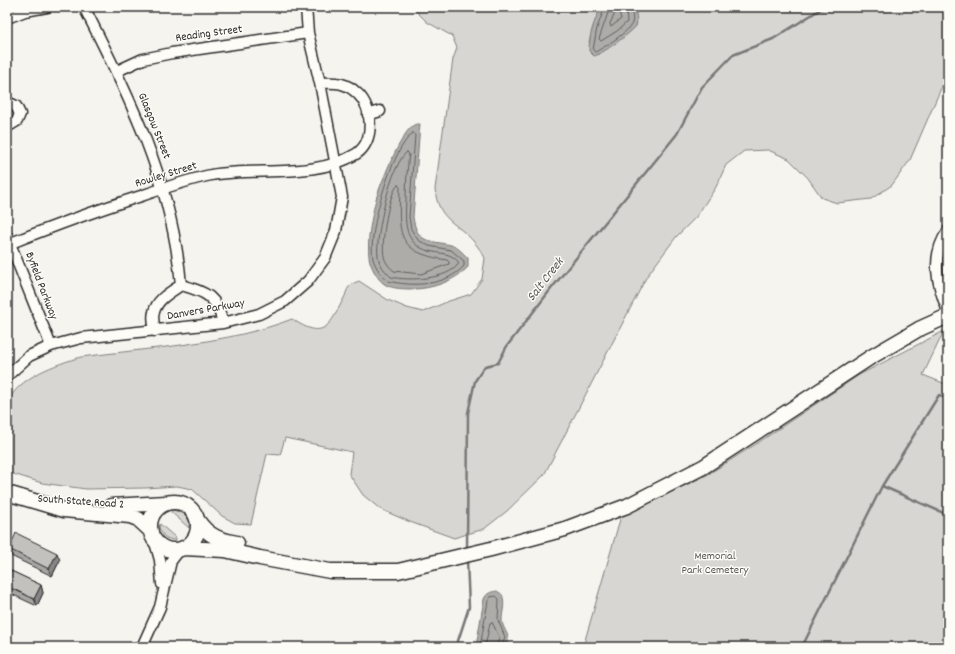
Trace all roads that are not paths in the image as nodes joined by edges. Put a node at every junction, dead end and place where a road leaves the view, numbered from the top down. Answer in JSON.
{"nodes":[{"id":1,"x":47,"y":7,"type":"edge"},
{"id":2,"x":84,"y":7,"type":"edge"},
{"id":3,"x":306,"y":7,"type":"edge"},
{"id":4,"x":7,"y":18,"type":"edge"},
{"id":5,"x":308,"y":33,"type":"junction"},
{"id":6,"x":117,"y":70,"type":"junction"},
{"id":7,"x":320,"y":83,"type":"junction"},
{"id":8,"x":7,"y":102,"type":"edge"},
{"id":9,"x":380,"y":111,"type":"dead end"},
{"id":10,"x":368,"y":115,"type":"junction"},
{"id":11,"x":7,"y":126,"type":"edge"},
{"id":12,"x":336,"y":163,"type":"junction"},
{"id":13,"x":164,"y":188,"type":"junction"},
{"id":14,"x":948,"y":231,"type":"edge"},
{"id":15,"x":9,"y":240,"type":"edge"},
{"id":16,"x":181,"y":286,"type":"junction"},
{"id":17,"x":948,"y":311,"type":"edge"},
{"id":18,"x":948,"y":316,"type":"edge"},
{"id":19,"x":223,"y":323,"type":"junction"},
{"id":20,"x":155,"y":331,"type":"junction"},
{"id":21,"x":51,"y":346,"type":"junction"},
{"id":22,"x":7,"y":376,"type":"edge"},
{"id":23,"x":13,"y":495,"type":"edge"},
{"id":24,"x":167,"y":503,"type":"junction"},
{"id":25,"x":198,"y":521,"type":"junction"},
{"id":26,"x":153,"y":535,"type":"junction"},
{"id":27,"x":182,"y":548,"type":"junction"},
{"id":28,"x":277,"y":560,"type":"junction"},
{"id":29,"x":163,"y":592,"type":"junction"},
{"id":30,"x":142,"y":647,"type":"edge"}],
"edges":[{"from":1,"to":4,"type":"street"},
{"from":2,"to":6,"type":"street","name":"Glasgow Street"},
{"from":3,"to":5,"type":"street","name":"Danvers Parkway"},
{"from":5,"to":6,"type":"street","name":"Reading Street"},
{"from":5,"to":7,"type":"street","name":"Danvers Parkway"},
{"from":6,"to":13,"type":"street","name":"Glasgow Street"},
{"from":7,"to":10,"type":"street"},
{"from":7,"to":12,"type":"street","name":"Danvers Parkway"},
{"from":8,"to":11,"type":"street"},
{"from":9,"to":10,"type":"street"},
{"from":10,"to":12,"type":"street"},
{"from":12,"to":13,"type":"street","name":"Rowley Street"},
{"from":12,"to":19,"type":"street","name":"Danvers Parkway"},
{"from":13,"to":15,"type":"street","name":"Rowley Street"},
{"from":13,"to":16,"type":"street","name":"Glasgow Street"},
{"from":14,"to":17,"type":"street"},
{"from":15,"to":21,"type":"street","name":"Byfield Parkway"},
{"from":16,"to":19,"type":"street"},
{"from":16,"to":20,"type":"street"},
{"from":18,"to":28,"type":"main road"},
{"from":19,"to":20,"type":"street","name":"Danvers Parkway"},
{"from":20,"to":21,"type":"street","name":"Danvers Parkway"},
{"from":21,"to":22,"type":"street","name":"Danvers Parkway"},
{"from":23,"to":24,"type":"main road","name":"South State Road 2"},
{"from":23,"to":26,"type":"main road","name":"South State Road 2"},
{"from":24,"to":25,"type":"main road"},
{"from":24,"to":26,"type":"main road"},
{"from":25,"to":27,"type":"main road"},
{"from":25,"to":28,"type":"main road"},
{"from":26,"to":27,"type":"main road"},
{"from":26,"to":29,"type":"street"},
{"from":27,"to":28,"type":"main road"},
{"from":27,"to":29,"type":"street"},
{"from":29,"to":30,"type":"street"}]}
